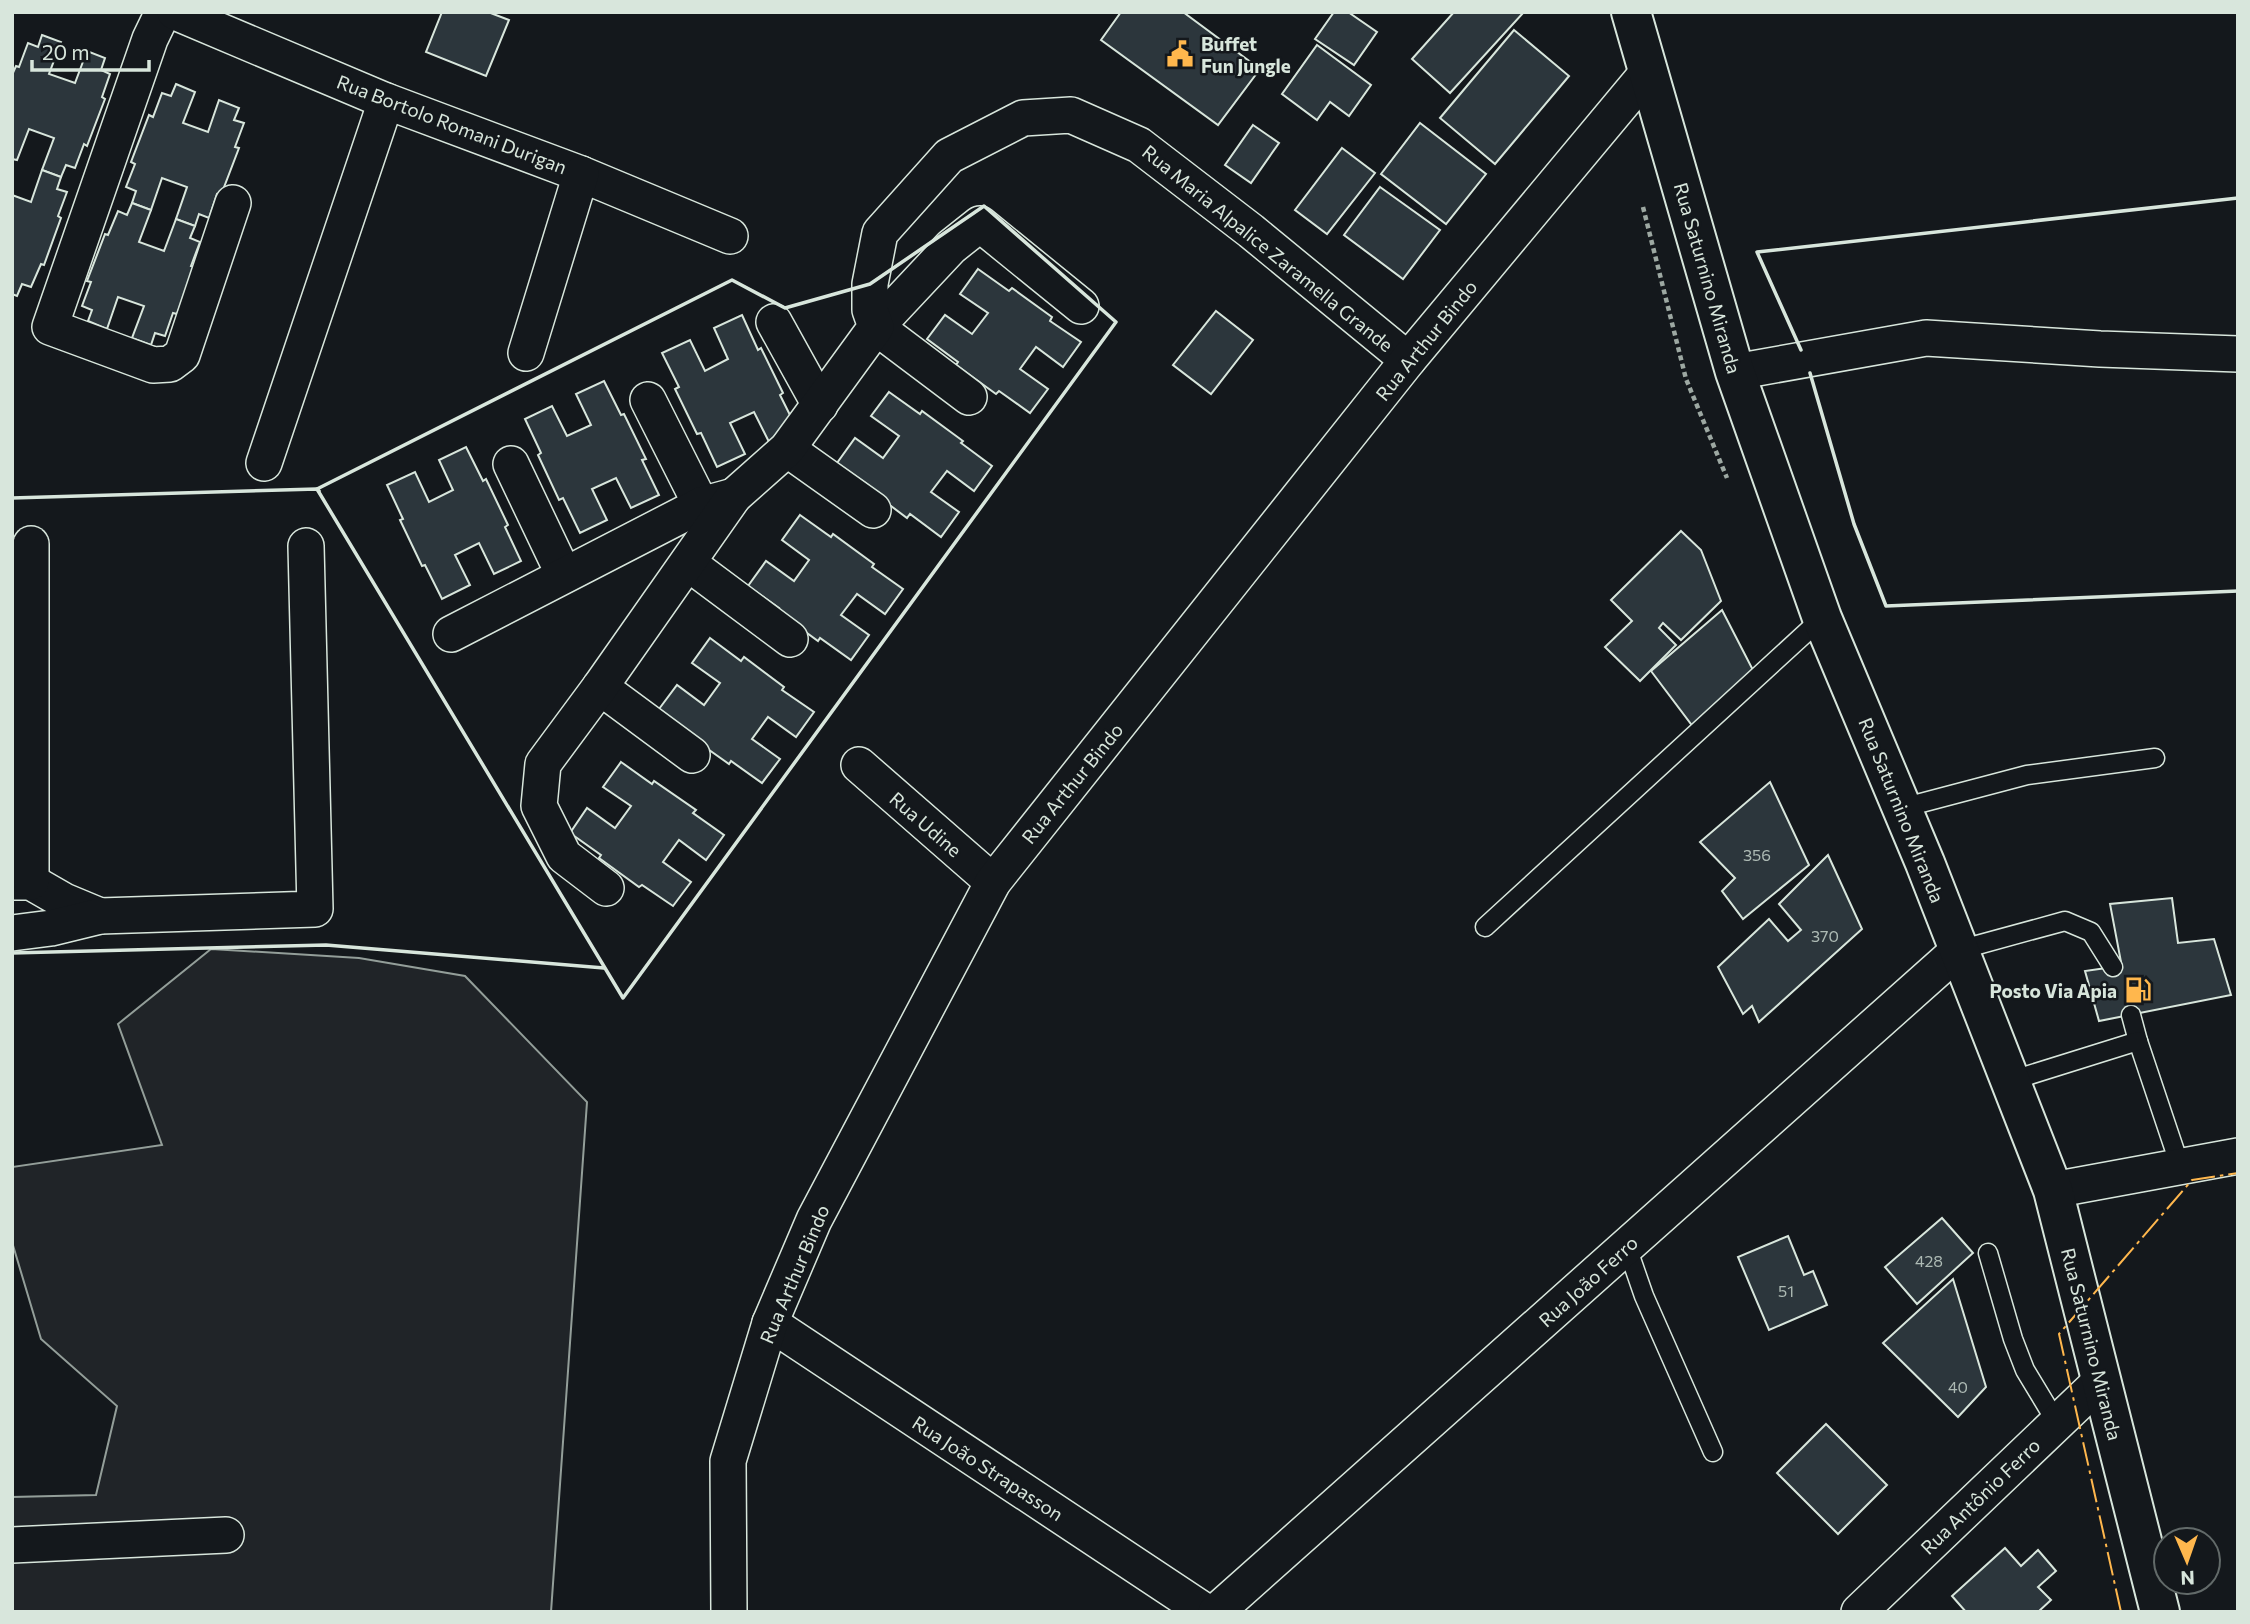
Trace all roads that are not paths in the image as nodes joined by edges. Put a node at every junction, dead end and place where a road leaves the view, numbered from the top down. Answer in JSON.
{"nodes":[{"id":1,"x":163,"y":12,"type":"edge"},
{"id":2,"x":175,"y":12,"type":"edge"},
{"id":3,"x":1631,"y":12,"type":"edge"},
{"id":4,"x":1650,"y":71,"type":"junction"},
{"id":5,"x":386,"y":100,"type":"junction"},
{"id":6,"x":581,"y":174,"type":"junction"},
{"id":7,"x":233,"y":203,"type":"dead end"},
{"id":8,"x":730,"y":236,"type":"dead end"},
{"id":9,"x":1081,"y":306,"type":"dead end"},
{"id":10,"x":774,"y":322,"type":"dead end"},
{"id":11,"x":876,"y":327,"type":"junction"},
{"id":12,"x":526,"y":353,"type":"dead end"},
{"id":13,"x":2238,"y":354,"type":"edge"},
{"id":14,"x":1408,"y":360,"type":"junction"},
{"id":15,"x":1735,"y":372,"type":"junction"},
{"id":16,"x":968,"y":397,"type":"dead end"},
{"id":17,"x":648,"y":400,"type":"dead end"},
{"id":18,"x":820,"y":405,"type":"junction"},
{"id":19,"x":787,"y":449,"type":"junction"},
{"id":20,"x":264,"y":463,"type":"dead end"},
{"id":21,"x":511,"y":464,"type":"dead end"},
{"id":22,"x":718,"y":500,"type":"junction"},
{"id":23,"x":873,"y":510,"type":"dead end"},
{"id":24,"x":31,"y":544,"type":"dead end"},
{"id":25,"x":306,"y":546,"type":"dead end"},
{"id":26,"x":688,"y":563,"type":"junction"},
{"id":27,"x":564,"y":575,"type":"junction"},
{"id":28,"x":1822,"y":618,"type":"junction"},
{"id":29,"x":451,"y":634,"type":"dead end"},
{"id":30,"x":790,"y":639,"type":"dead end"},
{"id":31,"x":600,"y":687,"type":"junction"},
{"id":32,"x":692,"y":755,"type":"dead end"},
{"id":33,"x":2155,"y":758,"type":"dead end"},
{"id":34,"x":859,"y":765,"type":"dead end"},
{"id":35,"x":1902,"y":808,"type":"junction"},
{"id":36,"x":21,"y":882,"type":"edge"},
{"id":37,"x":993,"y":882,"type":"junction"},
{"id":38,"x":606,"y":888,"type":"dead end"},
{"id":39,"x":100,"y":916,"type":"junction"},
{"id":40,"x":1485,"y":927,"type":"dead end"},
{"id":41,"x":12,"y":933,"type":"edge"},
{"id":42,"x":1959,"y":950,"type":"junction"},
{"id":43,"x":2113,"y":967,"type":"dead end"},
{"id":44,"x":2131,"y":1015,"type":"dead end"},
{"id":45,"x":2138,"y":1041,"type":"junction"},
{"id":46,"x":2010,"y":1081,"type":"junction"},
{"id":47,"x":2238,"y":1156,"type":"edge"},
{"id":48,"x":2180,"y":1166,"type":"junction"},
{"id":49,"x":2053,"y":1190,"type":"junction"},
{"id":50,"x":1627,"y":1247,"type":"junction"},
{"id":51,"x":1988,"y":1253,"type":"dead end"},
{"id":52,"x":770,"y":1323,"type":"junction"},
{"id":53,"x":2101,"y":1381,"type":"junction"},
{"id":54,"x":2057,"y":1423,"type":"junction"},
{"id":55,"x":1713,"y":1452,"type":"dead end"},
{"id":56,"x":226,"y":1535,"type":"dead end"},
{"id":57,"x":12,"y":1545,"type":"edge"},
{"id":58,"x":729,"y":1612,"type":"edge"},
{"id":59,"x":1206,"y":1612,"type":"edge"},
{"id":60,"x":1216,"y":1612,"type":"edge"},
{"id":61,"x":1859,"y":1612,"type":"edge"},
{"id":62,"x":2160,"y":1612,"type":"edge"}],
"edges":[{"from":1,"to":7,"type":"street"},
{"from":2,"to":5,"type":"street","name":"Rua Bortolo Romani Durigan"},
{"from":3,"to":4,"type":"main road","name":"Rua Saturnino Miranda"},
{"from":4,"to":14,"type":"street","name":"Rua Arthur Bindo"},
{"from":4,"to":15,"type":"main road","name":"Rua Saturnino Miranda"},
{"from":5,"to":6,"type":"street","name":"Rua Bortolo Romani Durigan"},
{"from":5,"to":20,"type":"street"},
{"from":6,"to":8,"type":"street","name":"Rua Bortolo Romani Durigan"},
{"from":6,"to":12,"type":"street"},
{"from":9,"to":11,"type":"street"},
{"from":10,"to":18,"type":"street"},
{"from":11,"to":14,"type":"street","name":"Rua Maria Alpalice Zaramella Grande"},
{"from":11,"to":16,"type":"street"},
{"from":11,"to":18,"type":"street"},
{"from":13,"to":15,"type":"street"},
{"from":14,"to":37,"type":"street","name":"Rua Arthur Bindo"},
{"from":15,"to":28,"type":"main road","name":"Rua Saturnino Miranda"},
{"from":17,"to":22,"type":"street"},
{"from":18,"to":19,"type":"street"},
{"from":19,"to":22,"type":"street"},
{"from":19,"to":23,"type":"street"},
{"from":21,"to":27,"type":"street"},
{"from":22,"to":26,"type":"street"},
{"from":22,"to":27,"type":"street"},
{"from":24,"to":36,"type":"street"},
{"from":25,"to":39,"type":"street"},
{"from":26,"to":30,"type":"street"},
{"from":26,"to":31,"type":"street"},
{"from":27,"to":29,"type":"street"},
{"from":28,"to":35,"type":"main road","name":"Rua Saturnino Miranda"},
{"from":28,"to":40,"type":"lane"},
{"from":31,"to":32,"type":"street"},
{"from":31,"to":38,"type":"street"},
{"from":33,"to":35,"type":"lane"},
{"from":34,"to":37,"type":"street","name":"Rua Udine"},
{"from":35,"to":42,"type":"main road","name":"Rua Saturnino Miranda"},
{"from":36,"to":39,"type":"street"},
{"from":37,"to":52,"type":"street","name":"Rua Arthur Bindo"},
{"from":39,"to":41,"type":"street"},
{"from":42,"to":43,"type":"lane"},
{"from":42,"to":46,"type":"main road","name":"Rua Saturnino Miranda"},
{"from":42,"to":50,"type":"street","name":"Rua João Ferro"},
{"from":44,"to":45,"type":"lane"},
{"from":45,"to":46,"type":"lane"},
{"from":45,"to":48,"type":"lane"},
{"from":46,"to":49,"type":"main road","name":"Rua Saturnino Miranda"},
{"from":47,"to":48,"type":"street"},
{"from":48,"to":49,"type":"street"},
{"from":49,"to":53,"type":"main road","name":"Rua Saturnino Miranda"},
{"from":50,"to":55,"type":"lane"},
{"from":50,"to":60,"type":"street","name":"Rua João Ferro"},
{"from":51,"to":54,"type":"lane"},
{"from":52,"to":58,"type":"street","name":"Rua Arthur Bindo"},
{"from":52,"to":59,"type":"street","name":"Rua João Strapasson"},
{"from":53,"to":54,"type":"street","name":"Rua Antônio Ferro"},
{"from":53,"to":62,"type":"main road","name":"Rua Saturnino Miranda"},
{"from":54,"to":61,"type":"street","name":"Rua Antônio Ferro"},
{"from":56,"to":57,"type":"street"}]}
